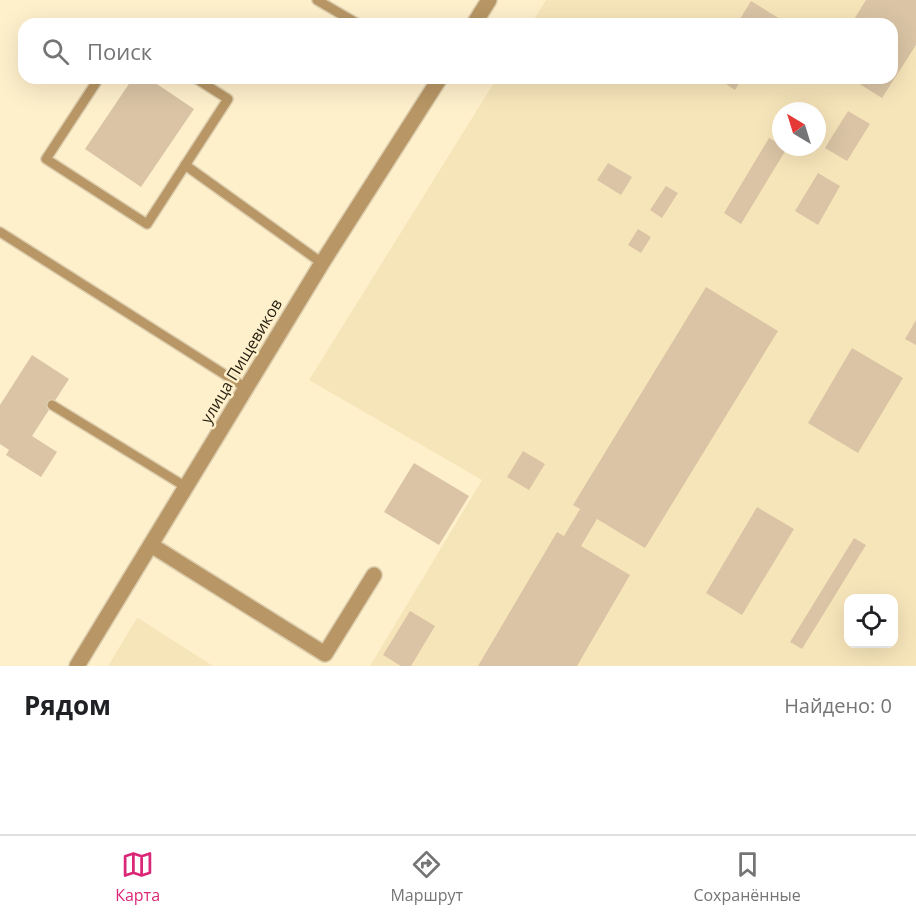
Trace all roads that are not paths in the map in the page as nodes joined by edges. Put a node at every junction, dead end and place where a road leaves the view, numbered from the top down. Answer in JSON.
{"nodes":[{"id":1,"x":317,"y":0,"type":"edge"},
{"id":2,"x":489,"y":0,"type":"edge"},
{"id":3,"x":348,"y":18,"type":"edge"},
{"id":4,"x":478,"y":18,"type":"edge"},
{"id":5,"x":95,"y":84,"type":"edge"},
{"id":6,"x":204,"y":84,"type":"edge"},
{"id":7,"x":436,"y":84,"type":"edge"},
{"id":8,"x":185,"y":165,"type":"junction"},
{"id":9,"x":0,"y":232,"type":"edge"},
{"id":10,"x":322,"y":263,"type":"junction"},
{"id":11,"x":246,"y":388,"type":"junction"},
{"id":12,"x":52,"y":405,"type":"dead end"},
{"id":13,"x":186,"y":487,"type":"junction"},
{"id":14,"x":151,"y":545,"type":"junction"},
{"id":15,"x":374,"y":575,"type":"dead end"},
{"id":16,"x":77,"y":666,"type":"edge"}],
"edges":[{"from":1,"to":3,"type":"lane"},
{"from":2,"to":4,"type":"street"},
{"from":5,"to":8,"type":"lane"},
{"from":6,"to":8,"type":"lane"},
{"from":7,"to":10,"type":"street","name":"улица Пищевиков"},
{"from":8,"to":10,"type":"lane"},
{"from":9,"to":11,"type":"lane"},
{"from":10,"to":11,"type":"street","name":"улица Пищевиков"},
{"from":11,"to":13,"type":"street","name":"улица Пищевиков"},
{"from":12,"to":13,"type":"lane"},
{"from":13,"to":14,"type":"street","name":"улица Пищевиков"},
{"from":14,"to":15,"type":"street"},
{"from":14,"to":16,"type":"street","name":"улица Пищевиков"}]}
